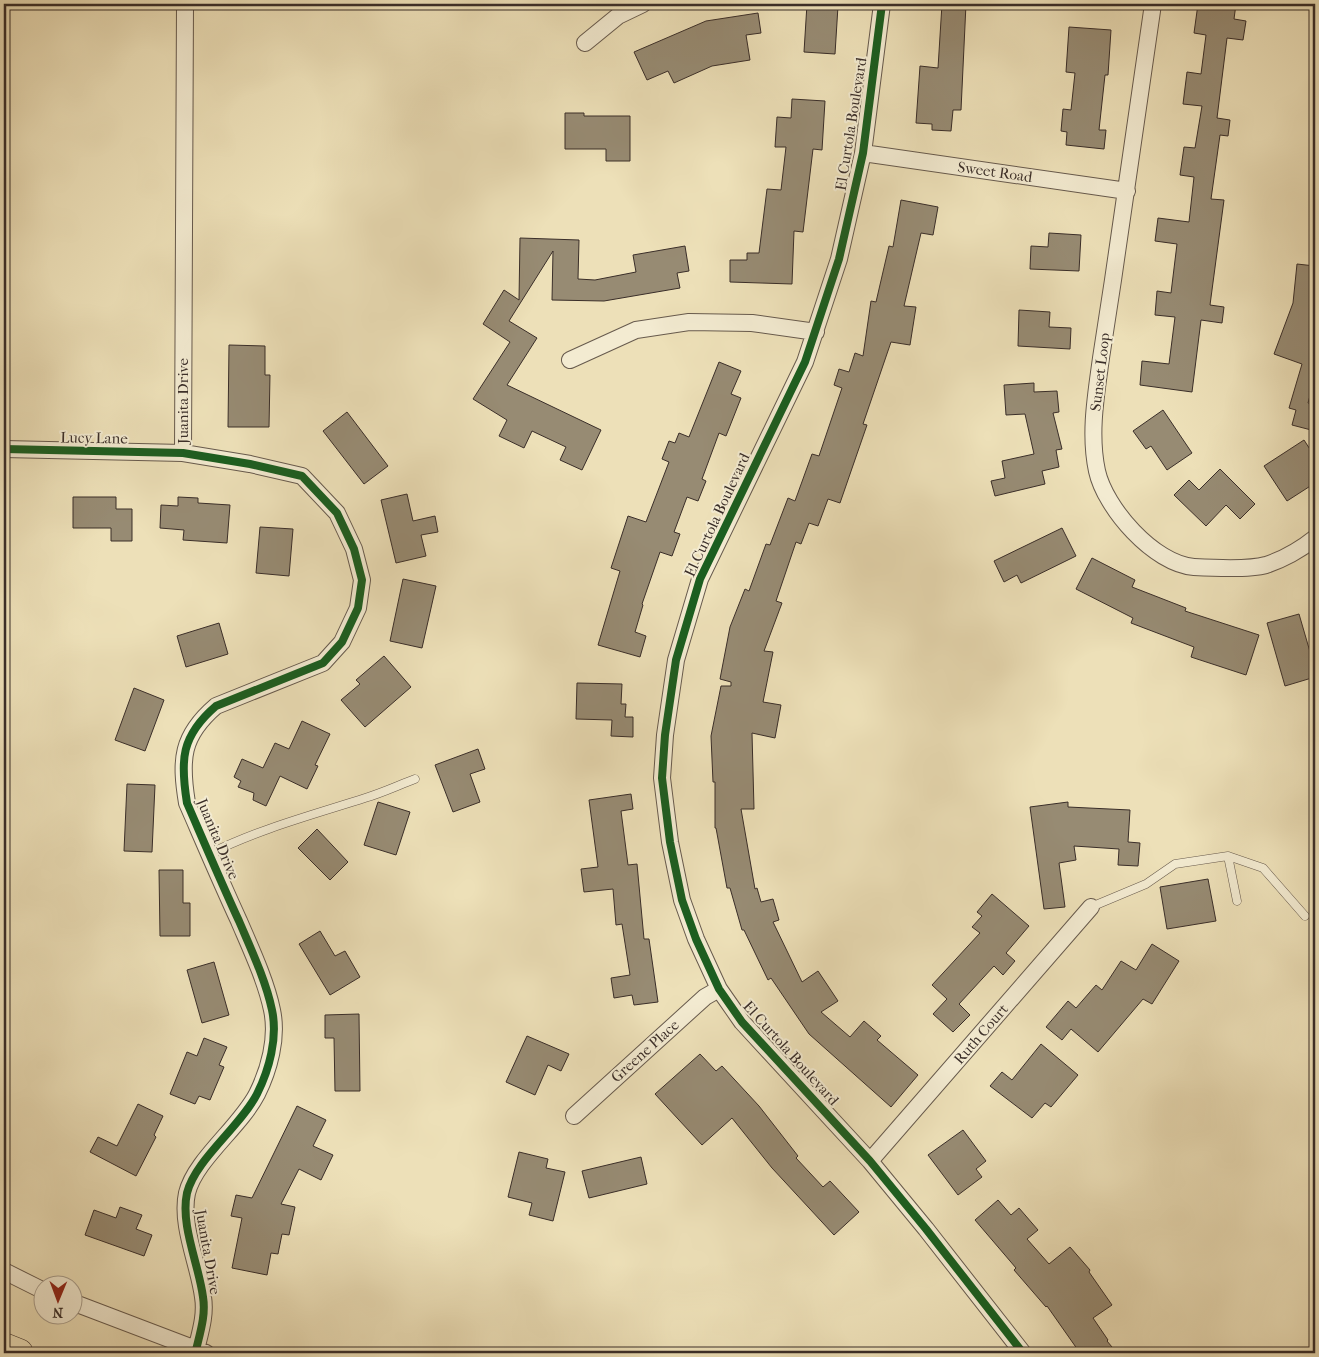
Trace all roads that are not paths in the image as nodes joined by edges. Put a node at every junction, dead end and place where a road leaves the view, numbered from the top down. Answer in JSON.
{"nodes":[{"id":1,"x":185,"y":4,"type":"edge"},
{"id":2,"x":643,"y":4,"type":"edge"},
{"id":3,"x":882,"y":4,"type":"edge"},
{"id":4,"x":1153,"y":4,"type":"edge"},
{"id":5,"x":585,"y":43,"type":"dead end"},
{"id":6,"x":863,"y":153,"type":"junction"},
{"id":7,"x":1127,"y":191,"type":"junction"},
{"id":8,"x":816,"y":332,"type":"junction"},
{"id":9,"x":570,"y":360,"type":"dead end"},
{"id":10,"x":4,"y":449,"type":"edge"},
{"id":11,"x":183,"y":453,"type":"junction"},
{"id":12,"x":1315,"y":538,"type":"edge"},
{"id":13,"x":415,"y":779,"type":"dead end"},
{"id":14,"x":209,"y":854,"type":"junction"},
{"id":15,"x":1228,"y":856,"type":"junction"},
{"id":16,"x":1237,"y":901,"type":"dead end"},
{"id":17,"x":1091,"y":907,"type":"joint"},
{"id":18,"x":1306,"y":916,"type":"dead end"},
{"id":19,"x":719,"y":989,"type":"junction"},
{"id":20,"x":574,"y":1116,"type":"dead end"},
{"id":21,"x":870,"y":1161,"type":"junction"},
{"id":22,"x":4,"y":1271,"type":"edge"},
{"id":23,"x":32,"y":1285,"type":"edge"},
{"id":24,"x":82,"y":1306,"type":"edge"},
{"id":25,"x":4,"y":1347,"type":"edge"},
{"id":26,"x":201,"y":1351,"type":"edge"},
{"id":27,"x":19,"y":1353,"type":"edge"},
{"id":28,"x":1023,"y":1353,"type":"edge"}],
"edges":[{"from":1,"to":11,"type":"street","name":"Juanita Drive"},
{"from":2,"to":5,"type":"street"},
{"from":3,"to":6,"type":"street","name":"El Curtola Boulevard"},
{"from":4,"to":7,"type":"street","name":"Sunset Loop"},
{"from":6,"to":7,"type":"street","name":"Sweet Road"},
{"from":6,"to":8,"type":"street","name":"El Curtola Boulevard"},
{"from":7,"to":12,"type":"street","name":"Sunset Loop"},
{"from":8,"to":9,"type":"street"},
{"from":8,"to":19,"type":"street","name":"El Curtola Boulevard"},
{"from":10,"to":11,"type":"street","name":"Lucy Lane"},
{"from":11,"to":14,"type":"street","name":"Juanita Drive"},
{"from":13,"to":14,"type":"lane"},
{"from":14,"to":26,"type":"street","name":"Juanita Drive"},
{"from":15,"to":16,"type":"lane"},
{"from":15,"to":17,"type":"lane"},
{"from":15,"to":18,"type":"lane"},
{"from":17,"to":21,"type":"street","name":"Ruth Court"},
{"from":19,"to":20,"type":"street","name":"Greene Place"},
{"from":19,"to":21,"type":"street","name":"El Curtola Boulevard"},
{"from":21,"to":28,"type":"street","name":"El Curtola Boulevard"},
{"from":22,"to":23,"type":"street"},
{"from":24,"to":26,"type":"street"},
{"from":25,"to":27,"type":"highway"}]}
